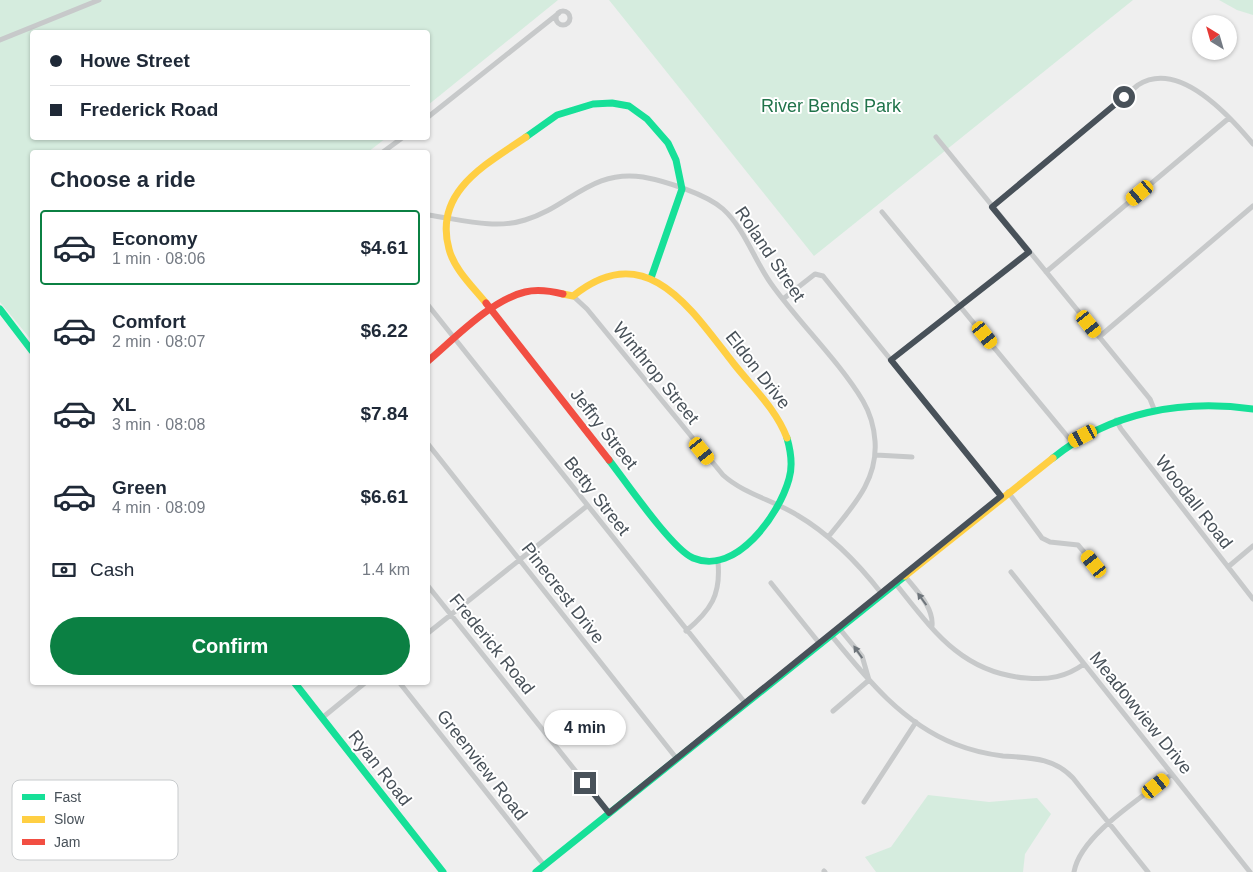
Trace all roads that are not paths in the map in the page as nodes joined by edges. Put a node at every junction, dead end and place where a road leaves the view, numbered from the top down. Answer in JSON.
{"nodes":[{"id":1,"x":98,"y":0,"type":"edge"},
{"id":2,"x":558,"y":13,"type":"junction"},
{"id":3,"x":550,"y":20,"type":"junction"},
{"id":4,"x":560,"y":24,"type":"junction"},
{"id":5,"x":0,"y":40,"type":"edge"},
{"id":6,"x":430,"y":115,"type":"edge"},
{"id":7,"x":1229,"y":118,"type":"junction"},
{"id":8,"x":936,"y":137,"type":"dead end"},
{"id":9,"x":399,"y":140,"type":"edge"},
{"id":10,"x":1253,"y":144,"type":"edge"},
{"id":11,"x":386,"y":150,"type":"edge"},
{"id":12,"x":682,"y":189,"type":"junction"},
{"id":13,"x":1253,"y":206,"type":"edge"},
{"id":14,"x":992,"y":207,"type":"junction"},
{"id":15,"x":882,"y":212,"type":"dead end"},
{"id":16,"x":430,"y":215,"type":"edge"},
{"id":17,"x":448,"y":218,"type":"junction"},
{"id":18,"x":1029,"y":252,"type":"junction"},
{"id":19,"x":1046,"y":272,"type":"junction"},
{"id":20,"x":651,"y":278,"type":"junction"},
{"id":21,"x":573,"y":296,"type":"junction"},
{"id":22,"x":783,"y":299,"type":"junction"},
{"id":23,"x":960,"y":305,"type":"junction"},
{"id":24,"x":430,"y":308,"type":"edge"},
{"id":25,"x":0,"y":309,"type":"edge"},
{"id":26,"x":491,"y":310,"type":"junction"},
{"id":27,"x":1100,"y":337,"type":"junction"},
{"id":28,"x":455,"y":339,"type":"junction"},
{"id":29,"x":30,"y":348,"type":"edge"},
{"id":30,"x":430,"y":359,"type":"edge"},
{"id":31,"x":891,"y":360,"type":"junction"},
{"id":32,"x":1154,"y":409,"type":"junction"},
{"id":33,"x":1253,"y":409,"type":"edge"},
{"id":34,"x":1116,"y":420,"type":"junction"},
{"id":35,"x":1072,"y":442,"type":"junction"},
{"id":36,"x":430,"y":447,"type":"edge"},
{"id":37,"x":876,"y":454,"type":"junction"},
{"id":38,"x":912,"y":457,"type":"dead end"},
{"id":39,"x":1004,"y":494,"type":"junction"},
{"id":40,"x":778,"y":504,"type":"junction"},
{"id":41,"x":587,"y":506,"type":"junction"},
{"id":42,"x":829,"y":536,"type":"junction"},
{"id":43,"x":1253,"y":546,"type":"edge"},
{"id":44,"x":520,"y":560,"type":"junction"},
{"id":45,"x":718,"y":562,"type":"junction"},
{"id":46,"x":1228,"y":567,"type":"junction"},
{"id":47,"x":1011,"y":572,"type":"dead end"},
{"id":48,"x":1102,"y":573,"type":"dead end"},
{"id":49,"x":904,"y":575,"type":"junction"},
{"id":50,"x":771,"y":583,"type":"dead end"},
{"id":51,"x":895,"y":583,"type":"junction"},
{"id":52,"x":430,"y":589,"type":"edge"},
{"id":53,"x":882,"y":594,"type":"junction"},
{"id":54,"x":1253,"y":599,"type":"edge"},
{"id":55,"x":451,"y":615,"type":"junction"},
{"id":56,"x":932,"y":626,"type":"junction"},
{"id":57,"x":840,"y":628,"type":"junction"},
{"id":58,"x":430,"y":631,"type":"edge"},
{"id":59,"x":686,"y":631,"type":"junction"},
{"id":60,"x":831,"y":635,"type":"junction"},
{"id":61,"x":820,"y":644,"type":"junction"},
{"id":62,"x":1084,"y":664,"type":"junction"},
{"id":63,"x":869,"y":680,"type":"junction"},
{"id":64,"x":296,"y":685,"type":"edge"},
{"id":65,"x":362,"y":685,"type":"edge"},
{"id":66,"x":401,"y":685,"type":"edge"},
{"id":67,"x":746,"y":704,"type":"junction"},
{"id":68,"x":833,"y":711,"type":"dead end"},
{"id":69,"x":322,"y":718,"type":"junction"},
{"id":70,"x":916,"y":722,"type":"junction"},
{"id":71,"x":677,"y":759,"type":"junction"},
{"id":72,"x":1172,"y":774,"type":"junction"},
{"id":73,"x":864,"y":802,"type":"dead end"},
{"id":74,"x":609,"y":813,"type":"junction"},
{"id":75,"x":1110,"y":823,"type":"junction"},
{"id":76,"x":544,"y":865,"type":"junction"},
{"id":77,"x":443,"y":872,"type":"edge"},
{"id":78,"x":536,"y":872,"type":"edge"},
{"id":79,"x":1074,"y":872,"type":"edge"},
{"id":80,"x":1148,"y":872,"type":"edge"},
{"id":81,"x":1250,"y":872,"type":"edge"}],
"edges":[{"from":1,"to":5,"type":"street"},
{"from":2,"to":3,"type":"street"},
{"from":2,"to":4,"type":"street"},
{"from":2,"to":4,"type":"street"},
{"from":3,"to":4,"type":"street"},
{"from":3,"to":6,"type":"street"},
{"from":7,"to":10,"type":"street"},
{"from":7,"to":14,"type":"street"},
{"from":7,"to":19,"type":"street"},
{"from":8,"to":14,"type":"street"},
{"from":9,"to":11,"type":"street"},
{"from":12,"to":17,"type":"street","name":"Roland Street"},
{"from":12,"to":17,"type":"street"},
{"from":12,"to":20,"type":"street"},
{"from":12,"to":22,"type":"street","name":"Roland Street"},
{"from":13,"to":27,"type":"street"},
{"from":14,"to":18,"type":"street"},
{"from":15,"to":23,"type":"street"},
{"from":16,"to":17,"type":"street","name":"Roland Street"},
{"from":17,"to":26,"type":"street","name":"Jeffry Street"},
{"from":18,"to":19,"type":"street"},
{"from":18,"to":23,"type":"street"},
{"from":19,"to":27,"type":"street"},
{"from":20,"to":21,"type":"street","name":"Eldon Drive"},
{"from":20,"to":40,"type":"street","name":"Eldon Drive"},
{"from":21,"to":26,"type":"street"},
{"from":21,"to":40,"type":"street","name":"Winthrop Street"},
{"from":22,"to":31,"type":"street"},
{"from":22,"to":37,"type":"street","name":"Roland Street"},
{"from":23,"to":31,"type":"street"},
{"from":23,"to":35,"type":"street"},
{"from":24,"to":28,"type":"street","name":"Betty Street"},
{"from":25,"to":29,"type":"street"},
{"from":26,"to":28,"type":"street"},
{"from":26,"to":45,"type":"street","name":"Jeffry Street"},
{"from":27,"to":32,"type":"street"},
{"from":28,"to":30,"type":"street"},
{"from":28,"to":41,"type":"street","name":"Betty Street"},
{"from":31,"to":39,"type":"street"},
{"from":32,"to":33,"type":"street"},
{"from":32,"to":34,"type":"street"},
{"from":34,"to":35,"type":"street"},
{"from":34,"to":46,"type":"street","name":"Woodall Road"},
{"from":35,"to":39,"type":"street"},
{"from":36,"to":44,"type":"street","name":"Pinecrest Drive"},
{"from":37,"to":38,"type":"street"},
{"from":37,"to":42,"type":"street","name":"Roland Street"},
{"from":39,"to":48,"type":"street"},
{"from":39,"to":49,"type":"street"},
{"from":40,"to":42,"type":"street","name":"Winthrop Street"},
{"from":40,"to":45,"type":"street"},
{"from":41,"to":44,"type":"street"},
{"from":41,"to":59,"type":"street","name":"Betty Street"},
{"from":42,"to":53,"type":"street","name":"Winthrop Street"},
{"from":43,"to":46,"type":"street"},
{"from":44,"to":55,"type":"street"},
{"from":44,"to":71,"type":"street","name":"Pinecrest Drive"},
{"from":45,"to":59,"type":"street"},
{"from":46,"to":54,"type":"street","name":"Woodall Road"},
{"from":47,"to":62,"type":"street","name":"Meadowview Drive"},
{"from":49,"to":51,"type":"street"},
{"from":56,"to":49,"type":"street","one_way":true},
{"from":50,"to":61,"type":"street"},
{"from":51,"to":53,"type":"street"},
{"from":51,"to":56,"type":"street"},
{"from":52,"to":55,"type":"street","name":"Frederick Road"},
{"from":53,"to":57,"type":"street"},
{"from":55,"to":58,"type":"street"},
{"from":55,"to":74,"type":"street","name":"Frederick Road"},
{"from":56,"to":62,"type":"street"},
{"from":57,"to":60,"type":"street"},
{"from":63,"to":57,"type":"street","one_way":true},
{"from":59,"to":67,"type":"street","name":"Betty Street"},
{"from":60,"to":61,"type":"street"},
{"from":60,"to":63,"type":"street"},
{"from":61,"to":67,"type":"street"},
{"from":62,"to":72,"type":"street","name":"Meadowview Drive"},
{"from":63,"to":68,"type":"street"},
{"from":63,"to":70,"type":"street"},
{"from":64,"to":69,"type":"street","name":"Ryan Road"},
{"from":65,"to":69,"type":"street"},
{"from":66,"to":76,"type":"street","name":"Greenview Road"},
{"from":67,"to":71,"type":"street"},
{"from":69,"to":77,"type":"street","name":"Ryan Road"},
{"from":70,"to":73,"type":"street"},
{"from":70,"to":75,"type":"street"},
{"from":71,"to":74,"type":"street"},
{"from":72,"to":75,"type":"street"},
{"from":72,"to":81,"type":"street","name":"Meadowview Drive"},
{"from":74,"to":76,"type":"street"},
{"from":75,"to":79,"type":"street"},
{"from":75,"to":80,"type":"street"},
{"from":76,"to":78,"type":"street"}]}
